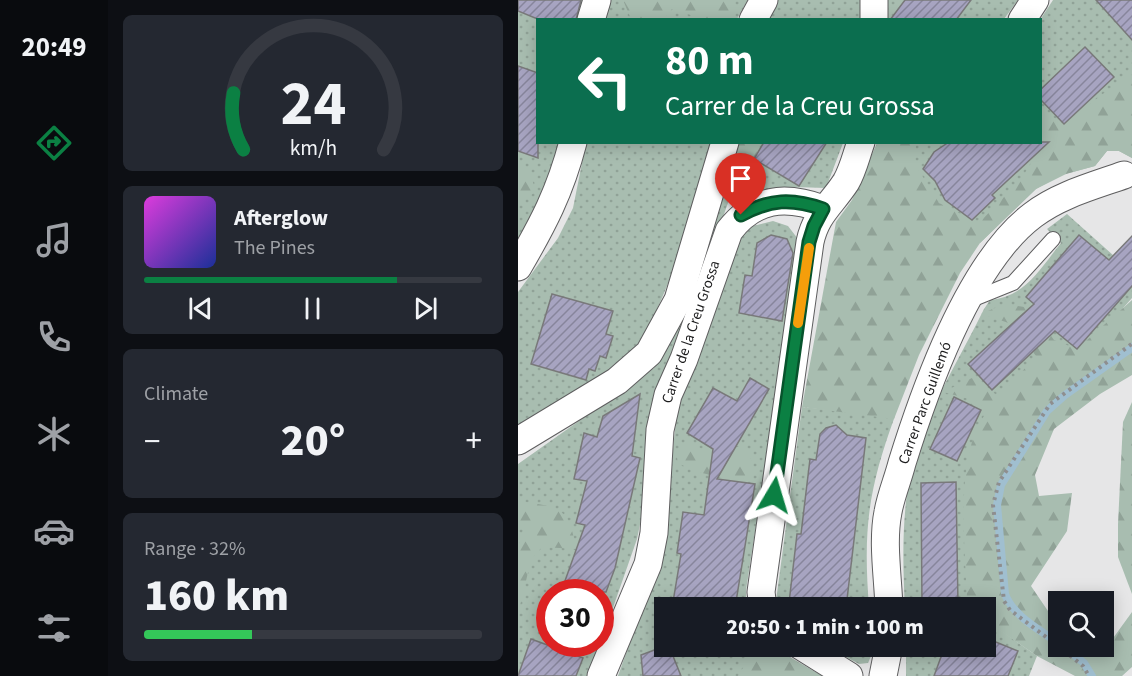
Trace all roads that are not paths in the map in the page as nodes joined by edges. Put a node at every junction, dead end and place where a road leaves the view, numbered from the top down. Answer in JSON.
{"nodes":[{"id":1,"x":597,"y":0,"type":"edge"},
{"id":2,"x":764,"y":0,"type":"edge"},
{"id":3,"x":874,"y":0,"type":"edge"},
{"id":4,"x":1036,"y":0,"type":"edge"},
{"id":5,"x":592,"y":18,"type":"edge"},
{"id":6,"x":754,"y":18,"type":"edge"},
{"id":7,"x":874,"y":18,"type":"edge"},
{"id":8,"x":1023,"y":18,"type":"edge"},
{"id":9,"x":572,"y":144,"type":"edge"},
{"id":10,"x":724,"y":144,"type":"edge"},
{"id":11,"x":860,"y":144,"type":"edge"},
{"id":12,"x":1128,"y":175,"type":"edge"},
{"id":13,"x":823,"y":209,"type":"junction"},
{"id":14,"x":1053,"y":239,"type":"dead end"},
{"id":15,"x":518,"y":267,"type":"edge"},
{"id":16,"x":967,"y":303,"type":"junction"},
{"id":17,"x":518,"y":441,"type":"edge"},
{"id":18,"x":763,"y":597,"type":"edge"},
{"id":19,"x":889,"y":597,"type":"edge"},
{"id":20,"x":818,"y":657,"type":"edge"},
{"id":21,"x":887,"y":657,"type":"edge"},
{"id":22,"x":601,"y":676,"type":"edge"},
{"id":23,"x":850,"y":676,"type":"edge"},
{"id":24,"x":883,"y":676,"type":"edge"}],
"edges":[{"from":1,"to":5,"type":"street"},
{"from":2,"to":6,"type":"street"},
{"from":3,"to":7,"type":"street"},
{"from":4,"to":8,"type":"street"},
{"from":9,"to":15,"type":"street"},
{"from":10,"to":17,"type":"street"},
{"from":11,"to":13,"type":"street"},
{"from":12,"to":16,"type":"street","name":"Carrer Parc Guillemó"},
{"from":13,"to":18,"type":"street"},
{"from":13,"to":22,"type":"street","name":"Carrer de la Creu Grossa"},
{"from":14,"to":16,"type":"lane"},
{"from":16,"to":19,"type":"street","name":"Carrer Parc Guillemó"},
{"from":20,"to":23,"type":"street"},
{"from":21,"to":24,"type":"street"}]}
